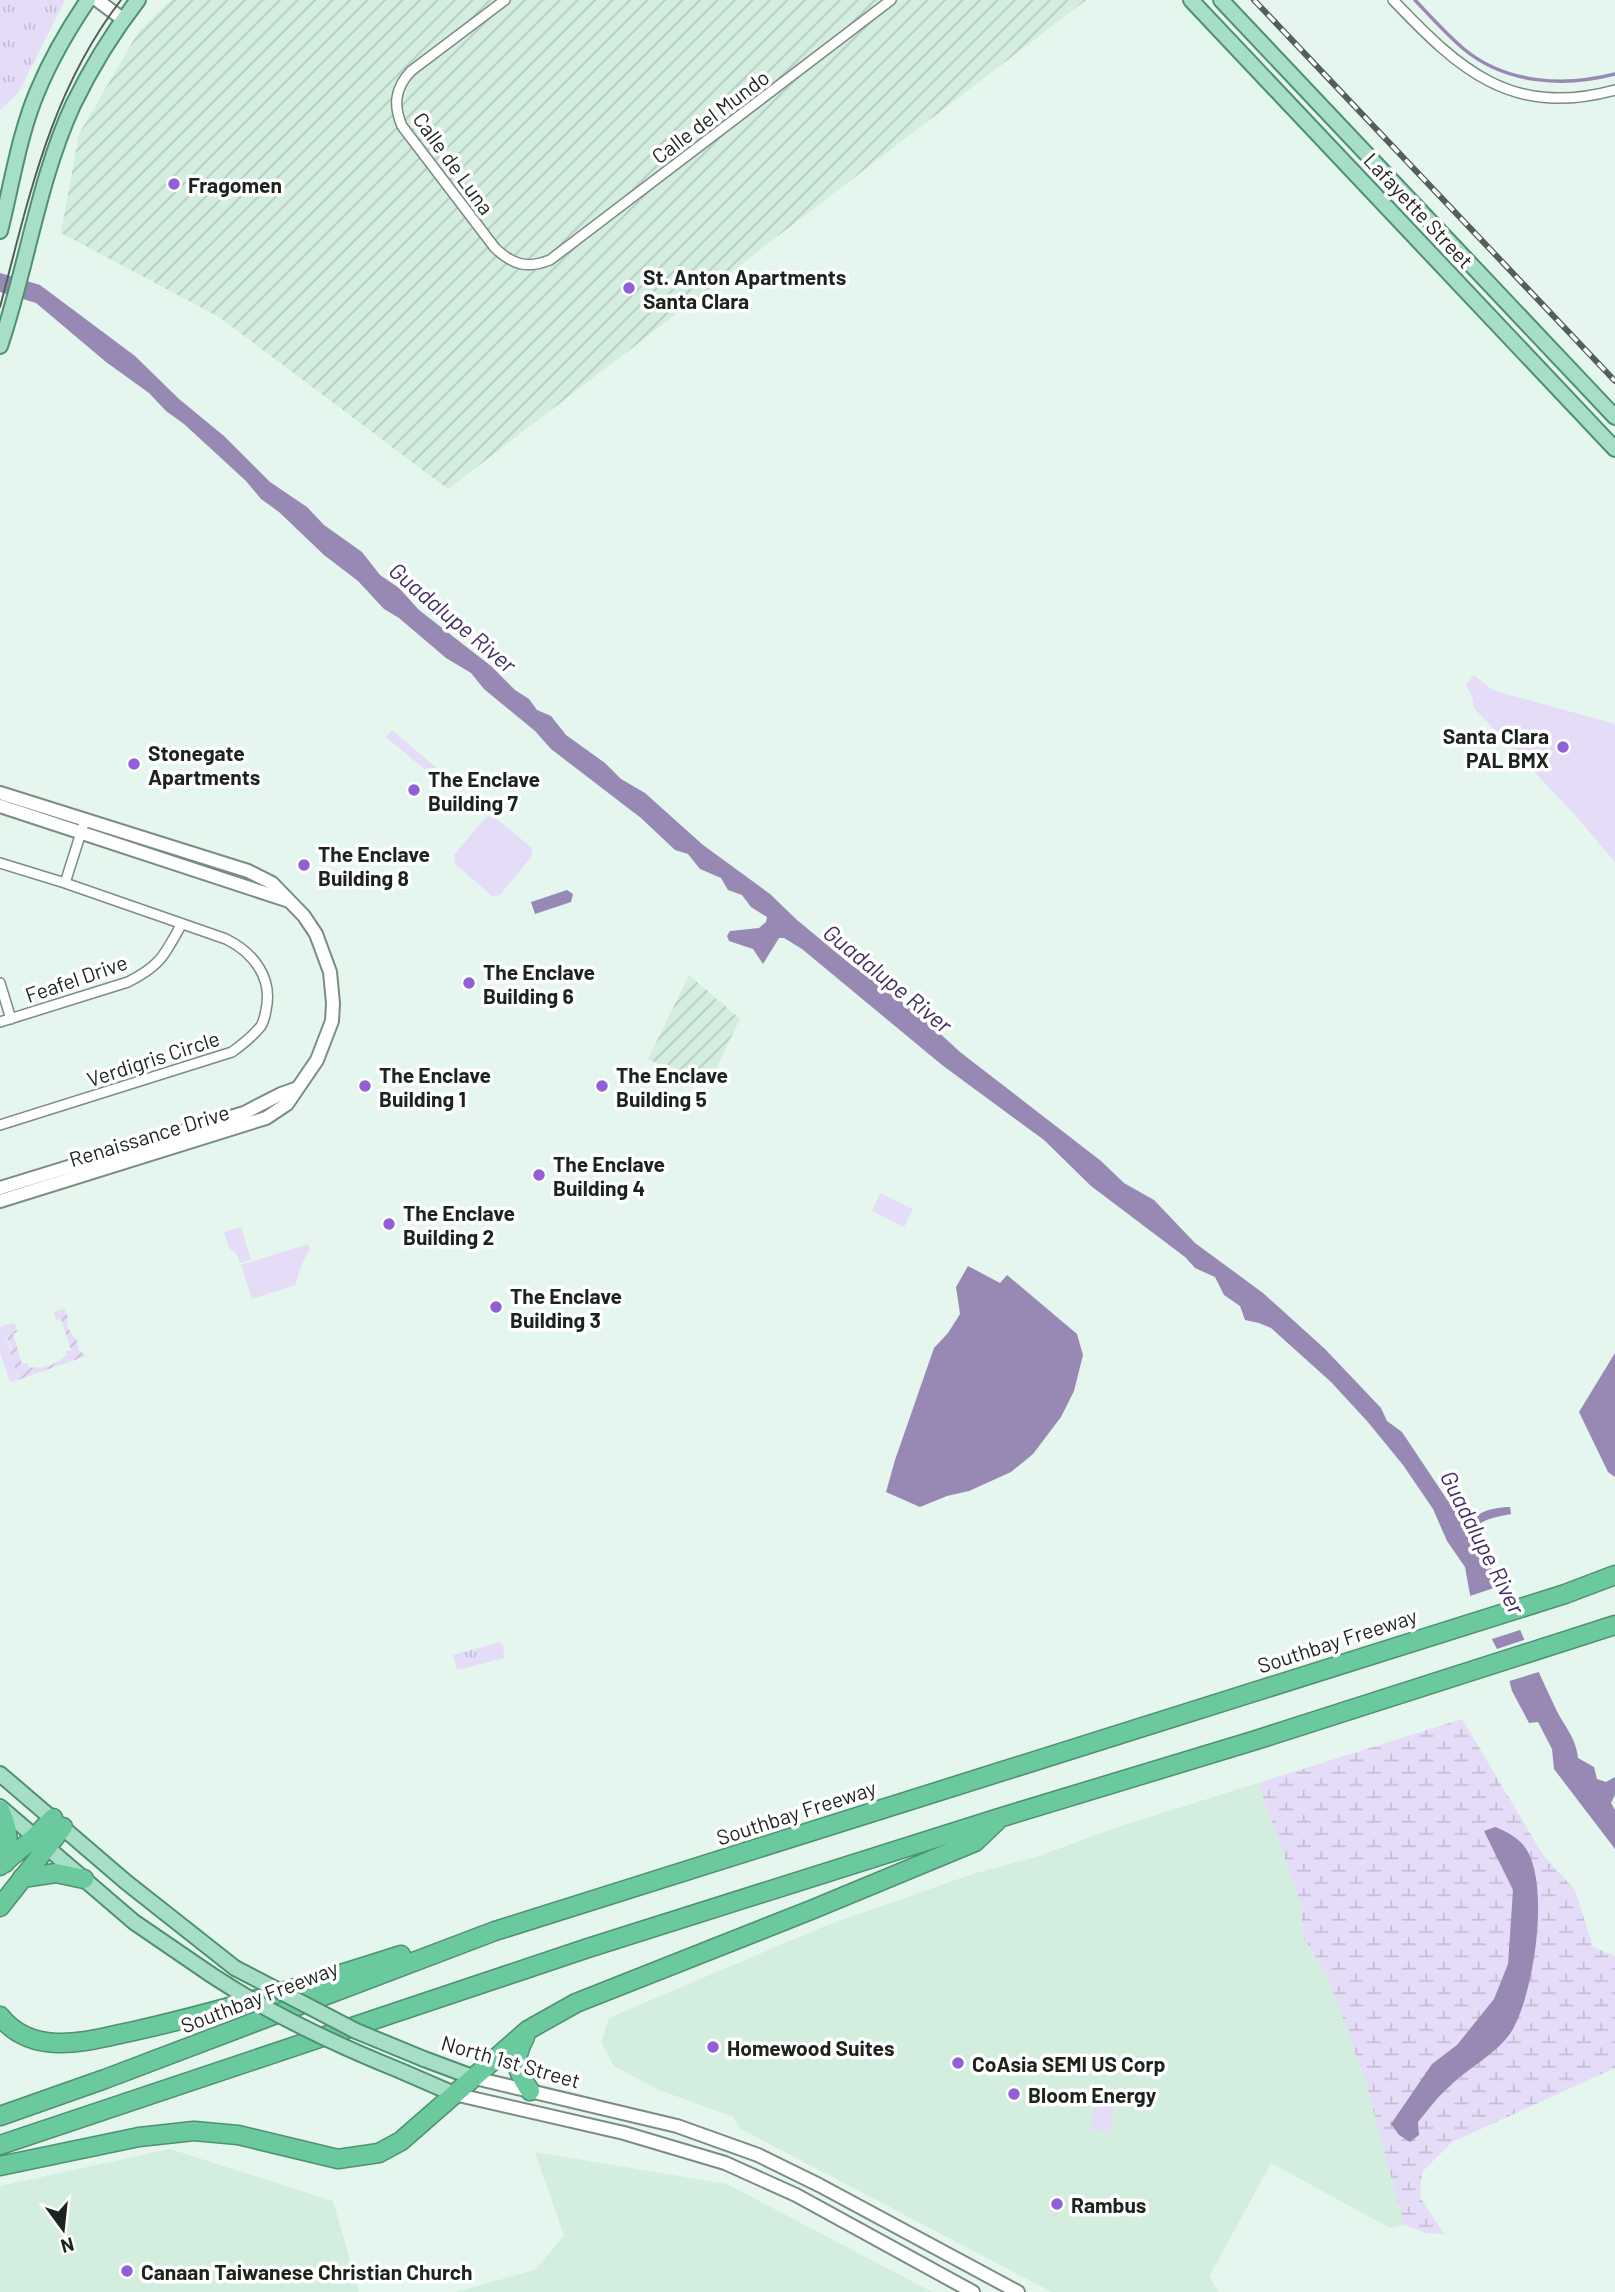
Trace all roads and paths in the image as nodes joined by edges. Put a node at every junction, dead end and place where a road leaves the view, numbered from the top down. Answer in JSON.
{"nodes":[{"id":1,"x":88,"y":0,"type":"edge"},
{"id":2,"x":97,"y":0,"type":"edge"},
{"id":3,"x":505,"y":0,"type":"edge"},
{"id":4,"x":891,"y":0,"type":"edge"},
{"id":5,"x":1191,"y":0,"type":"edge"},
{"id":6,"x":1221,"y":0,"type":"edge"},
{"id":7,"x":1393,"y":0,"type":"edge"},
{"id":8,"x":136,"y":1,"type":"edge"},
{"id":9,"x":124,"y":20,"type":"junction"},
{"id":10,"x":1615,"y":90,"type":"edge"},
{"id":11,"x":0,"y":231,"type":"edge"},
{"id":12,"x":550,"y":260,"type":"joint"},
{"id":13,"x":0,"y":346,"type":"edge"},
{"id":14,"x":1615,"y":417,"type":"edge"},
{"id":15,"x":1615,"y":449,"type":"edge"},
{"id":16,"x":0,"y":793,"type":"edge"},
{"id":17,"x":0,"y":806,"type":"edge"},
{"id":18,"x":83,"y":826,"type":"junction"},
{"id":19,"x":0,"y":863,"type":"edge"},
{"id":20,"x":65,"y":883,"type":"junction"},
{"id":21,"x":181,"y":925,"type":"junction"},
{"id":22,"x":0,"y":983,"type":"edge"},
{"id":23,"x":10,"y":1019,"type":"junction"},
{"id":24,"x":0,"y":1022,"type":"edge"},
{"id":25,"x":298,"y":1088,"type":"junction"},
{"id":26,"x":0,"y":1125,"type":"edge"},
{"id":27,"x":0,"y":1188,"type":"edge"},
{"id":28,"x":0,"y":1201,"type":"edge"},
{"id":29,"x":1615,"y":1575,"type":"edge"},
{"id":30,"x":1615,"y":1625,"type":"edge"},
{"id":31,"x":0,"y":1774,"type":"edge"},
{"id":32,"x":0,"y":1809,"type":"edge"},
{"id":33,"x":999,"y":1818,"type":"junction"},
{"id":34,"x":58,"y":1823,"type":"junction"},
{"id":35,"x":42,"y":1841,"type":"junction"},
{"id":36,"x":2,"y":1864,"type":"edge"},
{"id":37,"x":22,"y":1878,"type":"junction"},
{"id":38,"x":84,"y":1879,"type":"junction"},
{"id":39,"x":0,"y":1907,"type":"edge"},
{"id":40,"x":495,"y":1931,"type":"junction"},
{"id":41,"x":0,"y":2017,"type":"edge"},
{"id":42,"x":528,"y":2030,"type":"junction"},
{"id":43,"x":475,"y":2078,"type":"junction"},
{"id":44,"x":530,"y":2091,"type":"junction"},
{"id":45,"x":454,"y":2094,"type":"junction"},
{"id":46,"x":0,"y":2116,"type":"edge"},
{"id":47,"x":0,"y":2146,"type":"edge"},
{"id":48,"x":0,"y":2166,"type":"edge"},
{"id":49,"x":973,"y":2292,"type":"edge"},
{"id":50,"x":1018,"y":2292,"type":"edge"}],
"edges":[{"from":1,"to":11,"type":"main road"},
{"from":2,"to":9,"type":"street"},
{"from":3,"to":12,"type":"street","name":"Calle de Luna"},
{"from":4,"to":12,"type":"street","name":"Calle del Mundo"},
{"from":5,"to":15,"type":"main road","name":"Lafayette Street"},
{"from":6,"to":14,"type":"main road","name":"Lafayette Street"},
{"from":7,"to":10,"type":"street"},
{"from":8,"to":9,"type":"main road"},
{"from":9,"to":13,"type":"main road"},
{"from":16,"to":18,"type":"street","name":"Renaissance Drive"},
{"from":17,"to":18,"type":"street","name":"Renaissance Drive"},
{"from":18,"to":20,"type":"street"},
{"from":18,"to":25,"type":"street","name":"Renaissance Drive"},
{"from":19,"to":20,"type":"street","name":"Verdigris Circle"},
{"from":20,"to":21,"type":"street","name":"Verdigris Circle"},
{"from":21,"to":23,"type":"street","name":"Feafel Drive"},
{"from":21,"to":26,"type":"street","name":"Verdigris Circle"},
{"from":22,"to":23,"type":"street"},
{"from":23,"to":24,"type":"street","name":"Feafel Drive"},
{"from":25,"to":27,"type":"street","name":"Renaissance Drive"},
{"from":25,"to":28,"type":"street","name":"Renaissance Drive"},
{"from":29,"to":40,"type":"highway","name":"Southbay Freeway"},
{"from":30,"to":33,"type":"highway"},
{"from":31,"to":34,"type":"main road","name":"North 1st Street"},
{"from":32,"to":35,"type":"main road","name":"North 1st Street"},
{"from":32,"to":36,"type":"highway"},
{"from":33,"to":42,"type":"highway"},
{"from":33,"to":47,"type":"highway"},
{"from":34,"to":35,"type":"highway"},
{"from":34,"to":43,"type":"main road","name":"North 1st Street","bridge":true},
{"from":35,"to":36,"type":"highway"},
{"from":35,"to":37,"type":"highway"},
{"from":35,"to":38,"type":"main road","name":"North 1st Street"},
{"from":37,"to":38,"type":"highway"},
{"from":37,"to":39,"type":"highway"},
{"from":38,"to":45,"type":"main road","name":"North 1st Street","bridge":true},
{"from":40,"to":41,"type":"highway"},
{"from":40,"to":46,"type":"highway","name":"Southbay Freeway"},
{"from":42,"to":43,"type":"highway"},
{"from":42,"to":44,"type":"highway"},
{"from":43,"to":44,"type":"street","name":"North 1st Street"},
{"from":43,"to":45,"type":"highway"},
{"from":44,"to":50,"type":"street","name":"North 1st Street"},
{"from":45,"to":48,"type":"highway"},
{"from":45,"to":49,"type":"street","name":"North 1st Street"}]}
